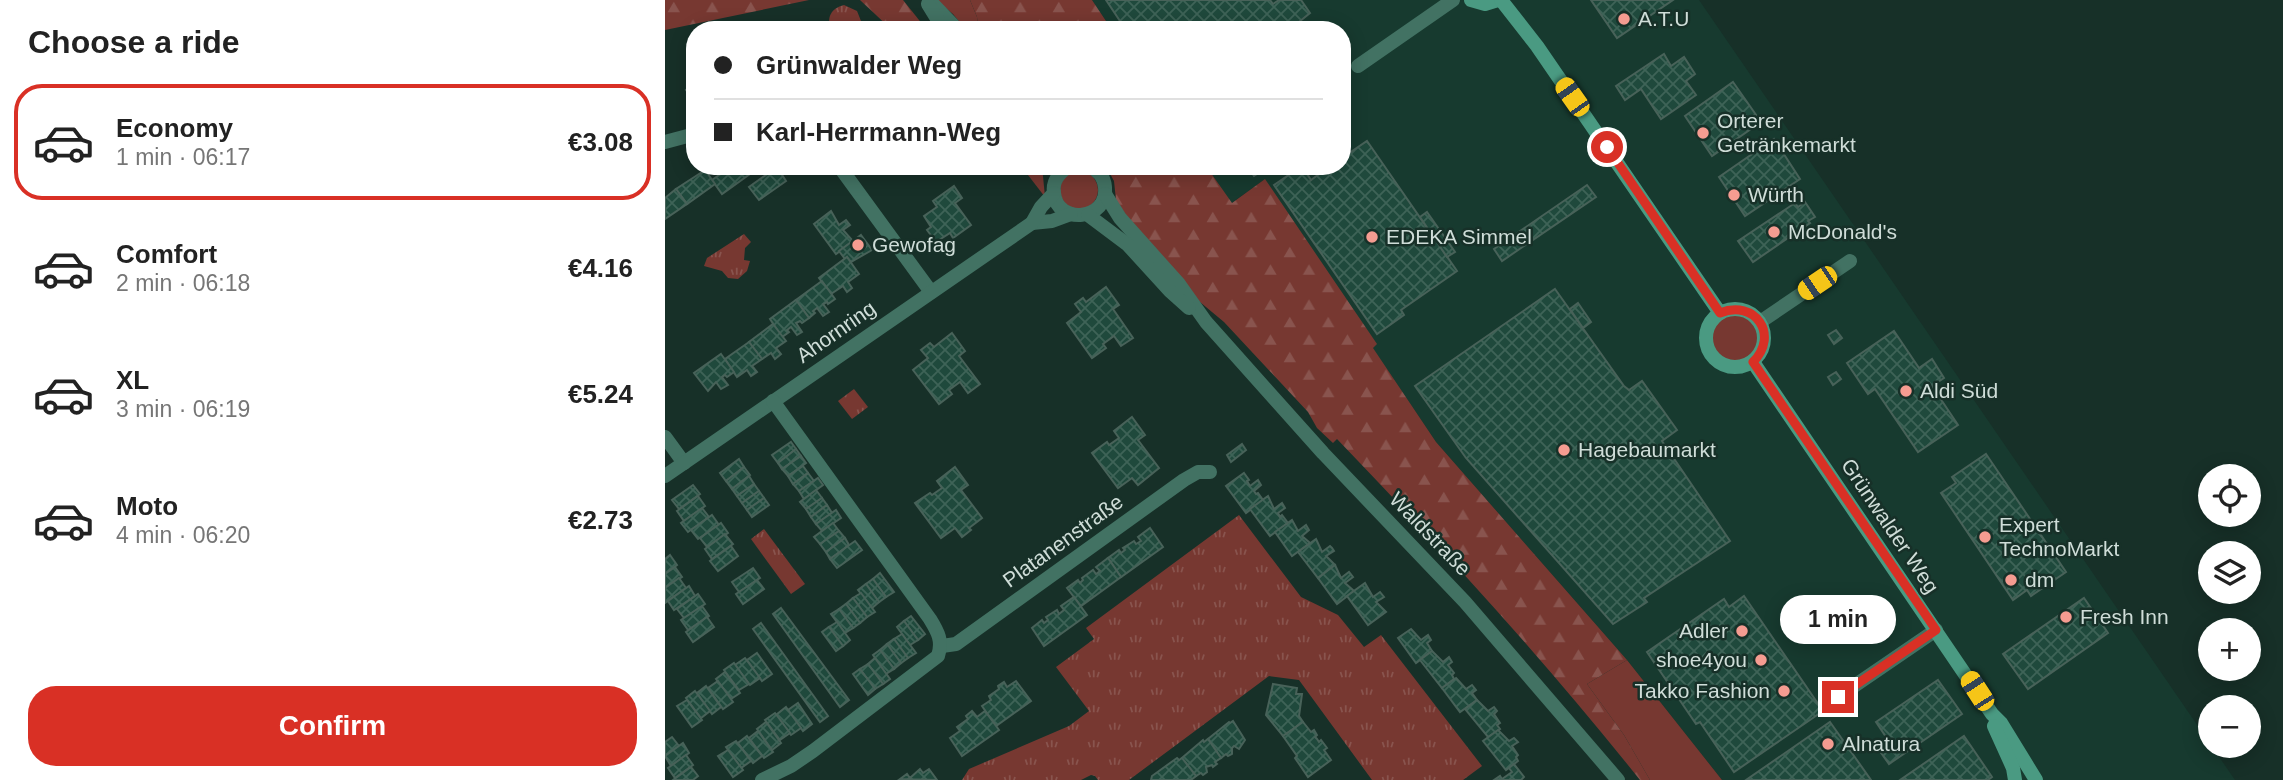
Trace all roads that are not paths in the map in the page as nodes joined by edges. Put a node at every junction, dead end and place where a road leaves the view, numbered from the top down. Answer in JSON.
{"nodes":[{"id":1,"x":927,"y":0,"type":"edge"},
{"id":2,"x":1453,"y":0,"type":"edge"},
{"id":3,"x":1471,"y":0,"type":"edge"},
{"id":4,"x":1499,"y":0,"type":"edge"},
{"id":5,"x":939,"y":21,"type":"edge"},
{"id":6,"x":949,"y":21,"type":"edge"},
{"id":7,"x":1358,"y":66,"type":"dead end"},
{"id":8,"x":686,"y":136,"type":"edge"},
{"id":9,"x":665,"y":142,"type":"edge"},
{"id":10,"x":846,"y":175,"type":"edge"},
{"id":11,"x":1053,"y":175,"type":"edge"},
{"id":12,"x":1100,"y":175,"type":"edge"},
{"id":13,"x":1054,"y":193,"type":"junction"},
{"id":14,"x":1105,"y":194,"type":"junction"},
{"id":15,"x":1071,"y":214,"type":"junction"},
{"id":16,"x":1088,"y":215,"type":"junction"},
{"id":17,"x":1033,"y":223,"type":"junction"},
{"id":18,"x":1850,"y":261,"type":"dead end"},
{"id":19,"x":931,"y":292,"type":"junction"},
{"id":20,"x":1720,"y":313,"type":"junction"},
{"id":21,"x":1206,"y":322,"type":"junction"},
{"id":22,"x":1760,"y":322,"type":"junction"},
{"id":23,"x":1753,"y":362,"type":"junction"},
{"id":24,"x":773,"y":401,"type":"junction"},
{"id":25,"x":665,"y":437,"type":"edge"},
{"id":26,"x":684,"y":463,"type":"junction"},
{"id":27,"x":1210,"y":472,"type":"dead end"},
{"id":28,"x":665,"y":476,"type":"edge"},
{"id":29,"x":1936,"y":630,"type":"junction"},
{"id":30,"x":941,"y":646,"type":"junction"},
{"id":31,"x":1838,"y":697,"type":"dead end"},
{"id":32,"x":1992,"y":714,"type":"junction"},
{"id":33,"x":762,"y":780,"type":"edge"},
{"id":34,"x":1618,"y":780,"type":"edge"},
{"id":35,"x":2015,"y":780,"type":"edge"},
{"id":36,"x":2036,"y":780,"type":"edge"}],
"edges":[{"from":1,"to":5,"type":"street"},
{"from":1,"to":6,"type":"street"},
{"from":2,"to":7,"type":"street"},
{"from":3,"to":4,"type":"main road"},
{"from":4,"to":20,"type":"main road"},
{"from":8,"to":9,"type":"street"},
{"from":10,"to":19,"type":"street"},
{"from":11,"to":13,"type":"street"},
{"from":12,"to":14,"type":"street","name":"Waldstraße"},
{"from":13,"to":15,"type":"street"},
{"from":13,"to":17,"type":"street","name":"Ahornring"},
{"from":14,"to":16,"type":"street"},
{"from":14,"to":21,"type":"street","name":"Waldstraße"},
{"from":15,"to":16,"type":"street"},
{"from":15,"to":17,"type":"street","name":"Ahornring"},
{"from":16,"to":21,"type":"street","name":"Waldstraße"},
{"from":17,"to":19,"type":"street","name":"Ahornring"},
{"from":18,"to":22,"type":"street"},
{"from":19,"to":24,"type":"street","name":"Ahornring"},
{"from":20,"to":22,"type":"main road"},
{"from":20,"to":23,"type":"main road"},
{"from":21,"to":34,"type":"street","name":"Waldstraße"},
{"from":22,"to":23,"type":"main road"},
{"from":23,"to":29,"type":"main road","name":"Grünwalder Weg"},
{"from":24,"to":26,"type":"street","name":"Ahornring"},
{"from":24,"to":30,"type":"street"},
{"from":25,"to":26,"type":"street"},
{"from":26,"to":28,"type":"street","name":"Ahornring"},
{"from":27,"to":30,"type":"street","name":"Platanenstraße"},
{"from":29,"to":31,"type":"street"},
{"from":29,"to":32,"type":"main road","name":"Grünwalder Weg"},
{"from":30,"to":33,"type":"street","name":"Platanenstraße"},
{"from":32,"to":35,"type":"main road","name":"Grünwalder Weg"},
{"from":32,"to":36,"type":"main road","name":"Grünwalder Weg"}]}
